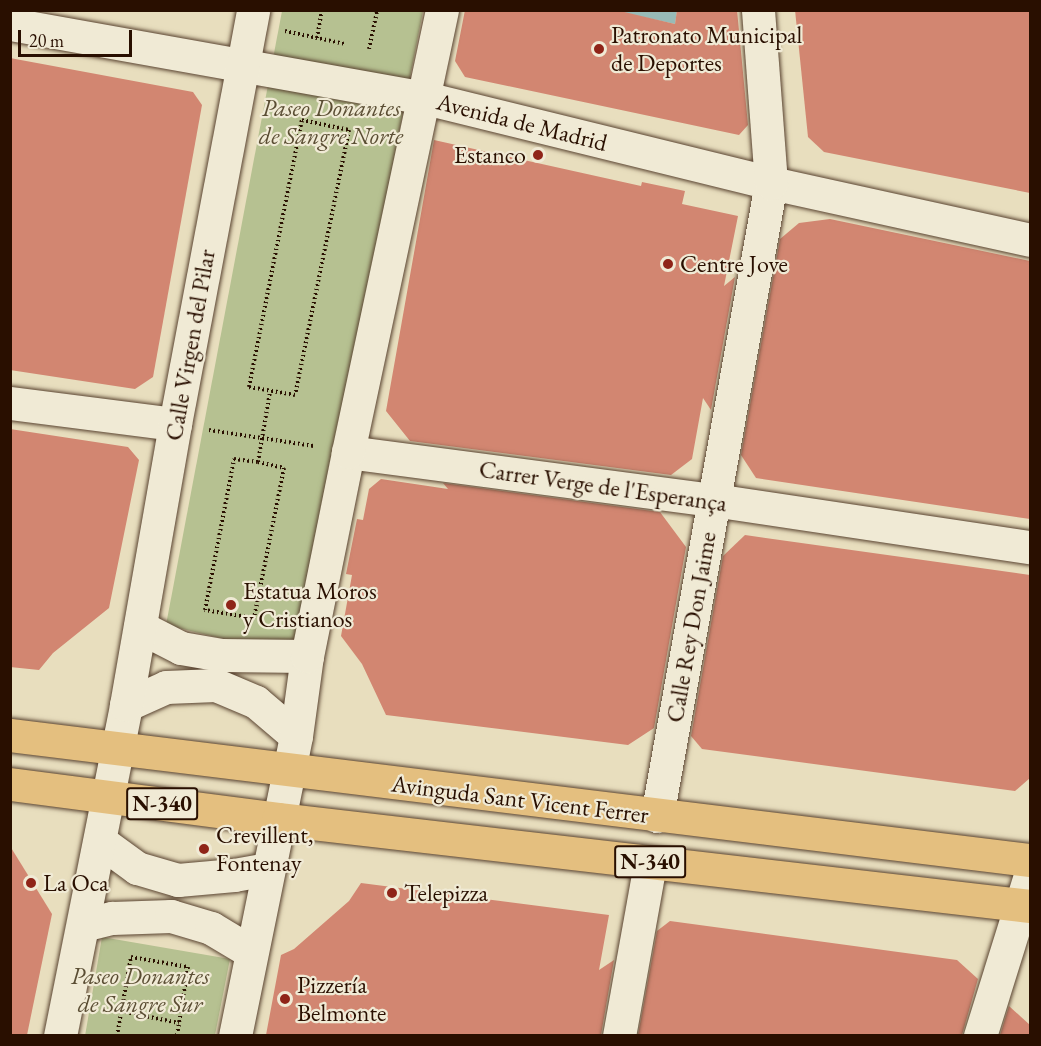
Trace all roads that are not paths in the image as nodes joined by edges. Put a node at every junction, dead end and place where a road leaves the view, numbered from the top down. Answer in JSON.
{"nodes":[{"id":1,"x":253,"y":10,"type":"edge"},
{"id":2,"x":442,"y":10,"type":"edge"},
{"id":3,"x":758,"y":10,"type":"edge"},
{"id":4,"x":10,"y":24,"type":"edge"},
{"id":5,"x":242,"y":64,"type":"junction"},
{"id":6,"x":425,"y":98,"type":"junction"},
{"id":7,"x":771,"y":183,"type":"junction"},
{"id":8,"x":1030,"y":240,"type":"edge"},
{"id":9,"x":10,"y":403,"type":"edge"},
{"id":10,"x":175,"y":424,"type":"junction"},
{"id":11,"x":348,"y":452,"type":"junction"},
{"id":12,"x":714,"y":500,"type":"junction"},
{"id":13,"x":1030,"y":547,"type":"edge"},
{"id":14,"x":140,"y":627,"type":"junction"},
{"id":15,"x":307,"y":656,"type":"junction"},
{"id":16,"x":126,"y":705,"type":"junction"},
{"id":17,"x":10,"y":735,"type":"edge"},
{"id":18,"x":296,"y":736,"type":"junction"},
{"id":19,"x":118,"y":747,"type":"junction"},
{"id":20,"x":288,"y":770,"type":"junction"},
{"id":21,"x":10,"y":784,"type":"edge"},
{"id":22,"x":107,"y":797,"type":"junction"},
{"id":23,"x":657,"y":816,"type":"junction"},
{"id":24,"x":278,"y":819,"type":"junction"},
{"id":25,"x":100,"y":842,"type":"junction"},
{"id":26,"x":1030,"y":860,"type":"edge"},
{"id":27,"x":650,"y":862,"type":"junction"},
{"id":28,"x":267,"y":869,"type":"junction"},
{"id":29,"x":1027,"y":896,"type":"edge"},
{"id":30,"x":83,"y":925,"type":"junction"},
{"id":31,"x":251,"y":952,"type":"junction"},
{"id":32,"x":60,"y":1035,"type":"edge"},
{"id":33,"x":235,"y":1035,"type":"edge"},
{"id":34,"x":619,"y":1035,"type":"edge"},
{"id":35,"x":980,"y":1035,"type":"edge"}],
"edges":[{"from":1,"to":5,"type":"street","name":"Calle Virgen del Pilar"},
{"from":2,"to":6,"type":"street"},
{"from":3,"to":7,"type":"street","name":"Calle Rey Don Jaime"},
{"from":4,"to":5,"type":"street","name":"Avenida de Madrid"},
{"from":5,"to":6,"type":"street","name":"Avenida de Madrid"},
{"from":5,"to":10,"type":"street","name":"Calle Virgen del Pilar"},
{"from":6,"to":7,"type":"street","name":"Avenida de Madrid"},
{"from":6,"to":11,"type":"street"},
{"from":7,"to":8,"type":"street","name":"Avenida de Madrid"},
{"from":7,"to":12,"type":"street","name":"Calle Rey Don Jaime"},
{"from":9,"to":10,"type":"street"},
{"from":10,"to":14,"type":"street","name":"Calle Virgen del Pilar"},
{"from":11,"to":12,"type":"street","name":"Carrer Verge de l'Esperança"},
{"from":11,"to":15,"type":"street"},
{"from":12,"to":13,"type":"street","name":"Carrer Verge de l'Esperança"},
{"from":12,"to":23,"type":"street","name":"Calle Rey Don Jaime"},
{"from":14,"to":15,"type":"street"},
{"from":14,"to":16,"type":"street","name":"Calle Virgen del Pilar"},
{"from":15,"to":18,"type":"street"},
{"from":16,"to":18,"type":"street"},
{"from":16,"to":19,"type":"street","name":"Calle Virgen del Pilar"},
{"from":17,"to":19,"type":"highway","name":"Avinguda Sant Vicent Ferrer","number":"N-340"},
{"from":18,"to":20,"type":"street"},
{"from":19,"to":20,"type":"highway","name":"Avinguda Sant Vicent Ferrer","number":"N-340"},
{"from":19,"to":22,"type":"street","name":"Calle Virgen del Pilar"},
{"from":20,"to":23,"type":"highway","name":"Avinguda Sant Vicent Ferrer","number":"N-340"},
{"from":20,"to":24,"type":"street"},
{"from":21,"to":22,"type":"highway","name":"Avinguda Sant Vicent Ferrer","number":"N-340"},
{"from":22,"to":24,"type":"highway","name":"Avinguda Sant Vicent Ferrer","number":"N-340"},
{"from":22,"to":25,"type":"street","name":"Calle Virgen del Pilar"},
{"from":23,"to":26,"type":"highway","name":"Avinguda Sant Vicent Ferrer","number":"N-340"},
{"from":24,"to":27,"type":"highway","name":"Avinguda Sant Vicent Ferrer","number":"N-340"},
{"from":24,"to":28,"type":"street"},
{"from":25,"to":28,"type":"street"},
{"from":25,"to":30,"type":"street","name":"Calle Virgen del Pilar"},
{"from":27,"to":29,"type":"highway","name":"Avinguda Sant Vicent Ferrer","number":"N-340"},
{"from":27,"to":34,"type":"street"},
{"from":28,"to":31,"type":"street"},
{"from":29,"to":35,"type":"street"},
{"from":30,"to":31,"type":"street"},
{"from":30,"to":32,"type":"street","name":"Calle Virgen del Pilar"},
{"from":31,"to":33,"type":"street"}]}
